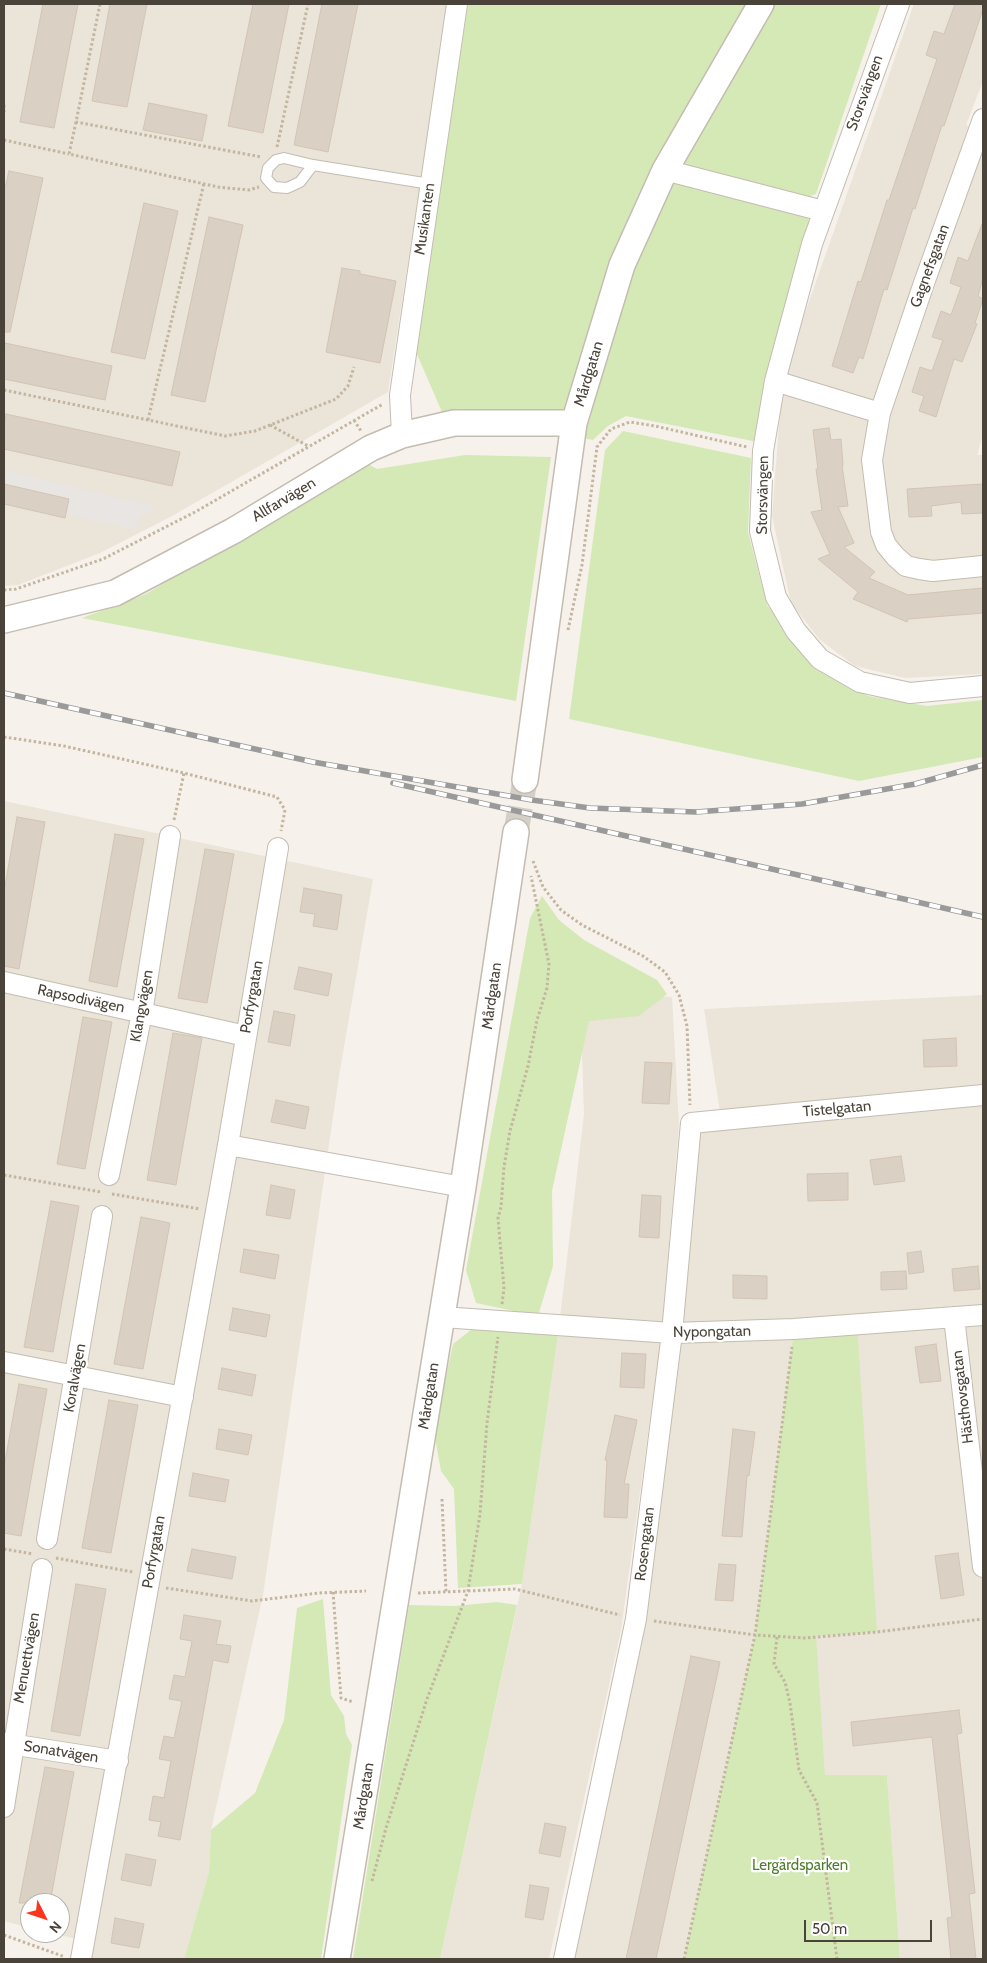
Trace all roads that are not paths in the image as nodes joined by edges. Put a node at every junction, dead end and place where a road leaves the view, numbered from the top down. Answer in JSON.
{"nodes":[{"id":1,"x":457,"y":4,"type":"edge"},
{"id":2,"x":762,"y":4,"type":"edge"},
{"id":3,"x":899,"y":4,"type":"edge"},
{"id":4,"x":983,"y":119,"type":"edge"},
{"id":5,"x":313,"y":165,"type":"junction"},
{"id":6,"x":665,"y":170,"type":"junction"},
{"id":7,"x":430,"y":184,"type":"junction"},
{"id":8,"x":823,"y":211,"type":"junction"},
{"id":9,"x":775,"y":381,"type":"junction"},
{"id":10,"x":880,"y":413,"type":"junction"},
{"id":11,"x":574,"y":423,"type":"junction"},
{"id":12,"x":402,"y":435,"type":"junction"},
{"id":13,"x":983,"y":566,"type":"edge"},
{"id":14,"x":4,"y":620,"type":"edge"},
{"id":15,"x":983,"y":686,"type":"edge"},
{"id":16,"x":525,"y":780,"type":"tunnel mouth"},
{"id":17,"x":516,"y":832,"type":"tunnel mouth"},
{"id":18,"x":170,"y":836,"type":"road end"},
{"id":19,"x":278,"y":848,"type":"road end"},
{"id":20,"x":4,"y":982,"type":"edge"},
{"id":21,"x":142,"y":1013,"type":"junction"},
{"id":22,"x":246,"y":1036,"type":"junction"},
{"id":23,"x":983,"y":1095,"type":"edge"},
{"id":24,"x":691,"y":1123,"type":"joint"},
{"id":25,"x":228,"y":1145,"type":"junction"},
{"id":26,"x":109,"y":1175,"type":"dead end"},
{"id":27,"x":463,"y":1187,"type":"junction"},
{"id":28,"x":102,"y":1216,"type":"dead end"},
{"id":29,"x":983,"y":1315,"type":"edge"},
{"id":30,"x":954,"y":1317,"type":"junction"},
{"id":31,"x":442,"y":1318,"type":"junction"},
{"id":32,"x":672,"y":1333,"type":"junction"},
{"id":33,"x":4,"y":1362,"type":"edge"},
{"id":34,"x":76,"y":1377,"type":"junction"},
{"id":35,"x":183,"y":1397,"type":"junction"},
{"id":36,"x":45,"y":1555,"type":"joint"},
{"id":37,"x":983,"y":1567,"type":"edge"},
{"id":38,"x":8,"y":1744,"type":"edge"},
{"id":39,"x":118,"y":1761,"type":"junction"},
{"id":40,"x":4,"y":1807,"type":"edge"},
{"id":41,"x":81,"y":1959,"type":"edge"},
{"id":42,"x":337,"y":1959,"type":"edge"},
{"id":43,"x":564,"y":1959,"type":"edge"}],
"edges":[{"from":1,"to":7,"type":"street","name":"Musikanten"},
{"from":2,"to":6,"type":"street","name":"Mårdgatan"},
{"from":3,"to":8,"type":"street","name":"Storsvängen"},
{"from":4,"to":10,"type":"street","name":"Gagnefsgatan"},
{"from":5,"to":5,"type":"lane"},
{"from":5,"to":7,"type":"lane"},
{"from":6,"to":8,"type":"street"},
{"from":6,"to":11,"type":"street","name":"Mårdgatan"},
{"from":7,"to":12,"type":"street","name":"Musikanten"},
{"from":8,"to":9,"type":"street","name":"Storsvängen"},
{"from":9,"to":10,"type":"street"},
{"from":9,"to":15,"type":"street","name":"Storsvängen"},
{"from":10,"to":13,"type":"street","name":"Gagnefsgatan"},
{"from":11,"to":12,"type":"street","name":"Allfarvägen"},
{"from":11,"to":16,"type":"street","name":"Mårdgatan"},
{"from":12,"to":14,"type":"street","name":"Allfarvägen"},
{"from":17,"to":27,"type":"street","name":"Mårdgatan"},
{"from":18,"to":21,"type":"street","name":"Klangvägen"},
{"from":19,"to":22,"type":"street","name":"Porfyrgatan"},
{"from":20,"to":21,"type":"street","name":"Rapsodivägen"},
{"from":21,"to":22,"type":"street","name":"Rapsodivägen"},
{"from":21,"to":26,"type":"street","name":"Klangvägen"},
{"from":22,"to":25,"type":"street","name":"Porfyrgatan"},
{"from":23,"to":24,"type":"street","name":"Tistelgatan"},
{"from":24,"to":32,"type":"street","name":"Rosengatan"},
{"from":25,"to":27,"type":"street"},
{"from":25,"to":35,"type":"street","name":"Porfyrgatan"},
{"from":27,"to":31,"type":"street","name":"Mårdgatan"},
{"from":28,"to":34,"type":"street","name":"Koralvägen"},
{"from":29,"to":30,"type":"street","name":"Nypongatan"},
{"from":30,"to":32,"type":"street","name":"Nypongatan"},
{"from":30,"to":37,"type":"street","name":"Hästhovsgatan"},
{"from":31,"to":32,"type":"street","name":"Nypongatan"},
{"from":31,"to":42,"type":"street","name":"Mårdgatan"},
{"from":32,"to":43,"type":"street","name":"Rosengatan"},
{"from":33,"to":34,"type":"street"},
{"from":34,"to":35,"type":"street"},
{"from":34,"to":36,"type":"street","name":"Koralvägen"},
{"from":35,"to":39,"type":"street","name":"Porfyrgatan"},
{"from":36,"to":38,"type":"street","name":"Menuettvägen"},
{"from":38,"to":39,"type":"street","name":"Sonatvägen"},
{"from":38,"to":40,"type":"street","name":"Menuettvägen"},
{"from":39,"to":41,"type":"street","name":"Porfyrgatan"}]}
